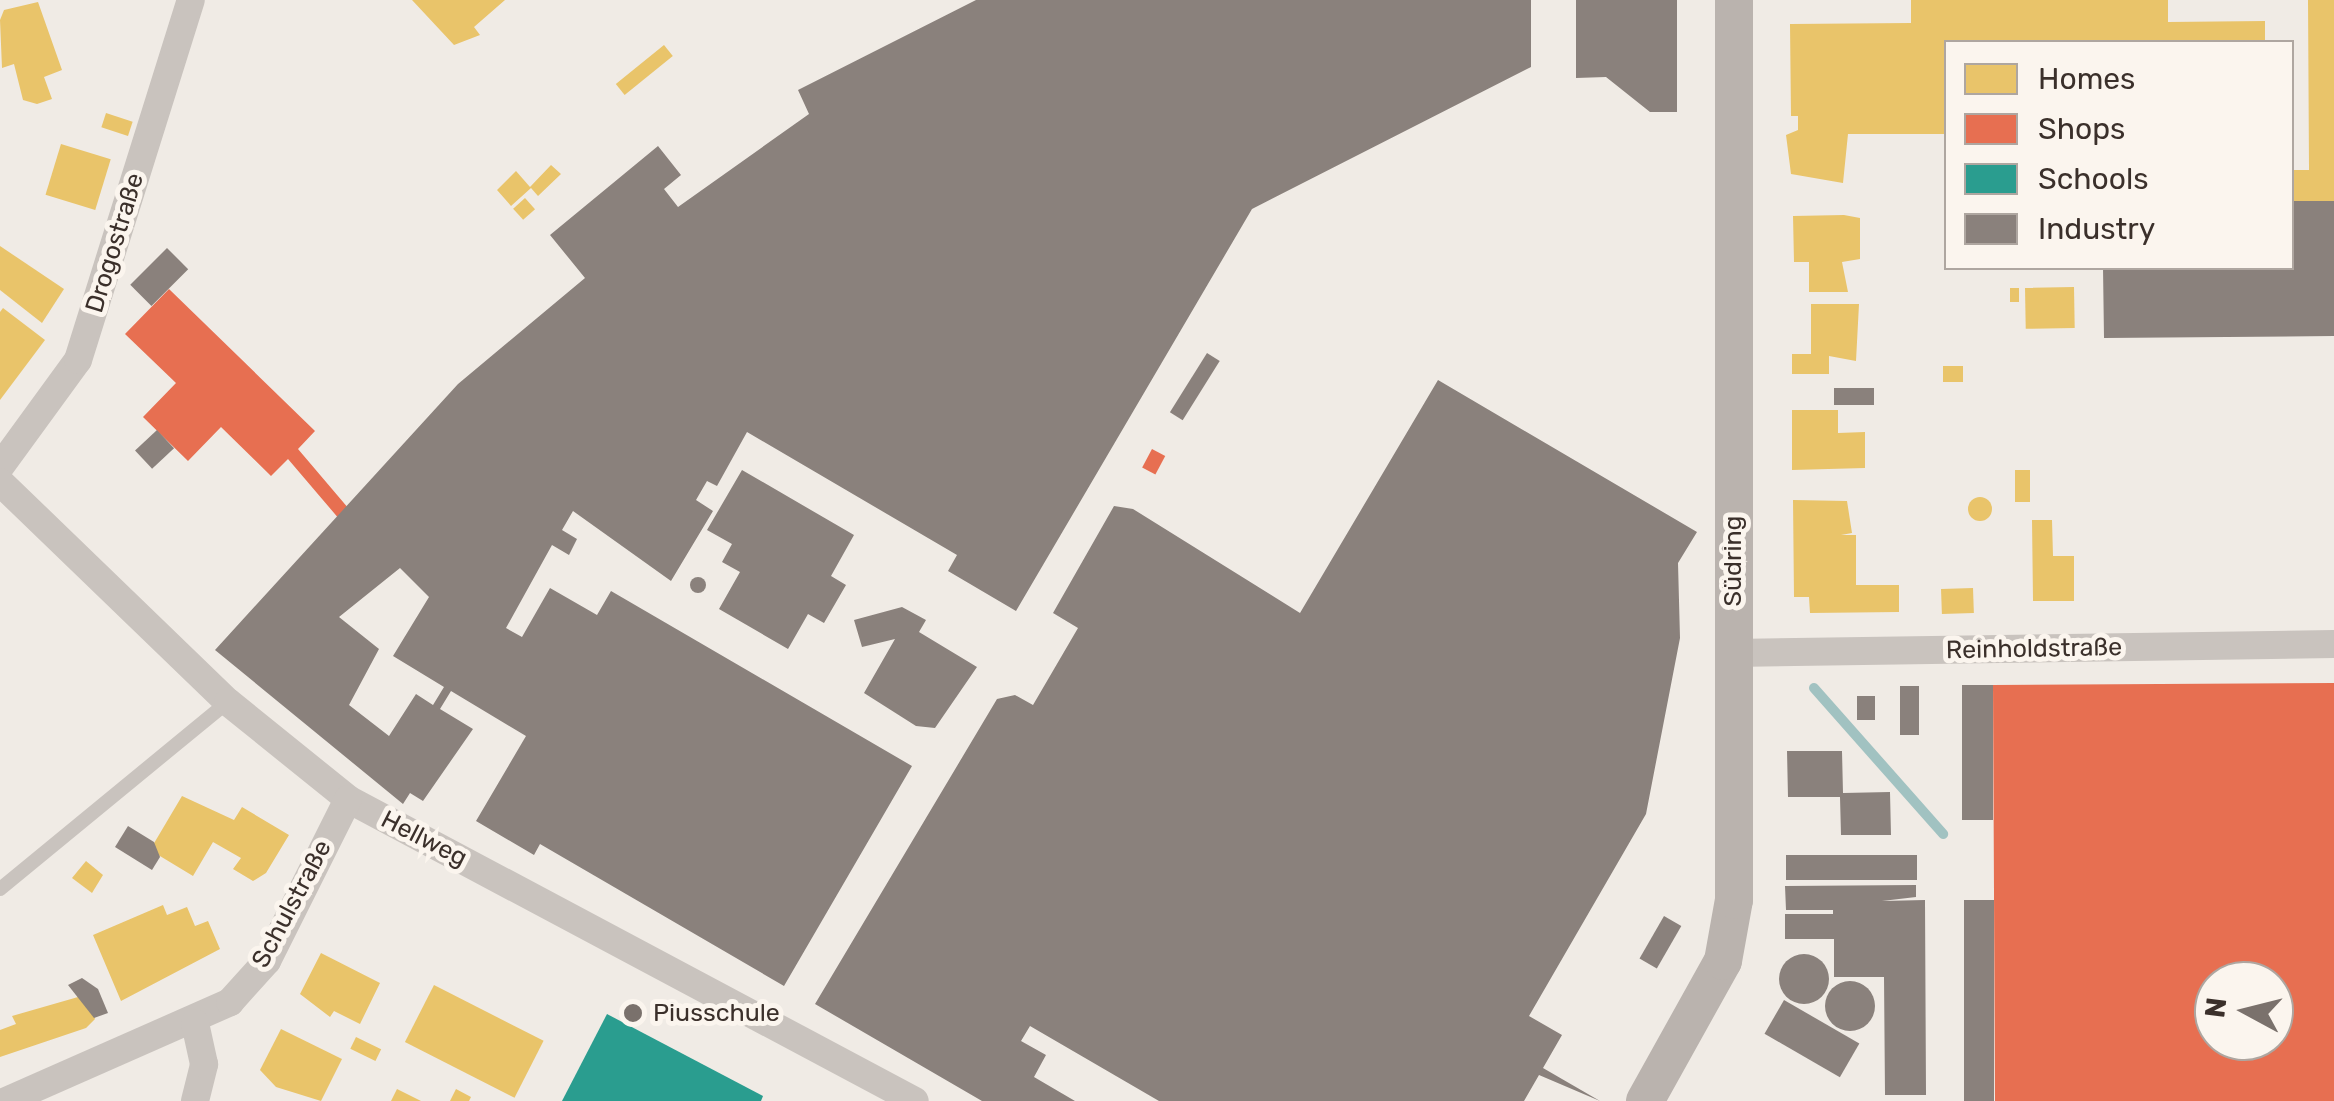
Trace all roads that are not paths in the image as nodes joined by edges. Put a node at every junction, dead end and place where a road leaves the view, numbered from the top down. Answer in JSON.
{"nodes":[{"id":1,"x":191,"y":0,"type":"edge"},
{"id":2,"x":1734,"y":0,"type":"edge"},
{"id":3,"x":0,"y":467,"type":"edge"},
{"id":4,"x":0,"y":482,"type":"edge"},
{"id":5,"x":2334,"y":644,"type":"edge"},
{"id":6,"x":1733,"y":653,"type":"junction"},
{"id":7,"x":228,"y":702,"type":"junction"},
{"id":8,"x":348,"y":800,"type":"junction"},
{"id":9,"x":0,"y":889,"type":"edge"},
{"id":10,"x":195,"y":1023,"type":"junction"},
{"id":11,"x":6,"y":1101,"type":"edge"},
{"id":12,"x":195,"y":1101,"type":"edge"},
{"id":13,"x":915,"y":1101,"type":"edge"},
{"id":14,"x":1645,"y":1101,"type":"edge"}],
"edges":[{"from":1,"to":3,"type":"street","name":"Drogostraße"},
{"from":2,"to":6,"type":"main road","name":"Südring"},
{"from":4,"to":7,"type":"street","name":"Hellweg"},
{"from":5,"to":6,"type":"street","name":"Reinholdstraße"},
{"from":6,"to":14,"type":"main road","name":"Südring"},
{"from":7,"to":8,"type":"street","name":"Hellweg"},
{"from":7,"to":9,"type":"lane"},
{"from":8,"to":10,"type":"street","name":"Schulstraße"},
{"from":8,"to":13,"type":"street","name":"Hellweg"},
{"from":10,"to":11,"type":"street","name":"Schulstraße"},
{"from":10,"to":12,"type":"street"}]}
